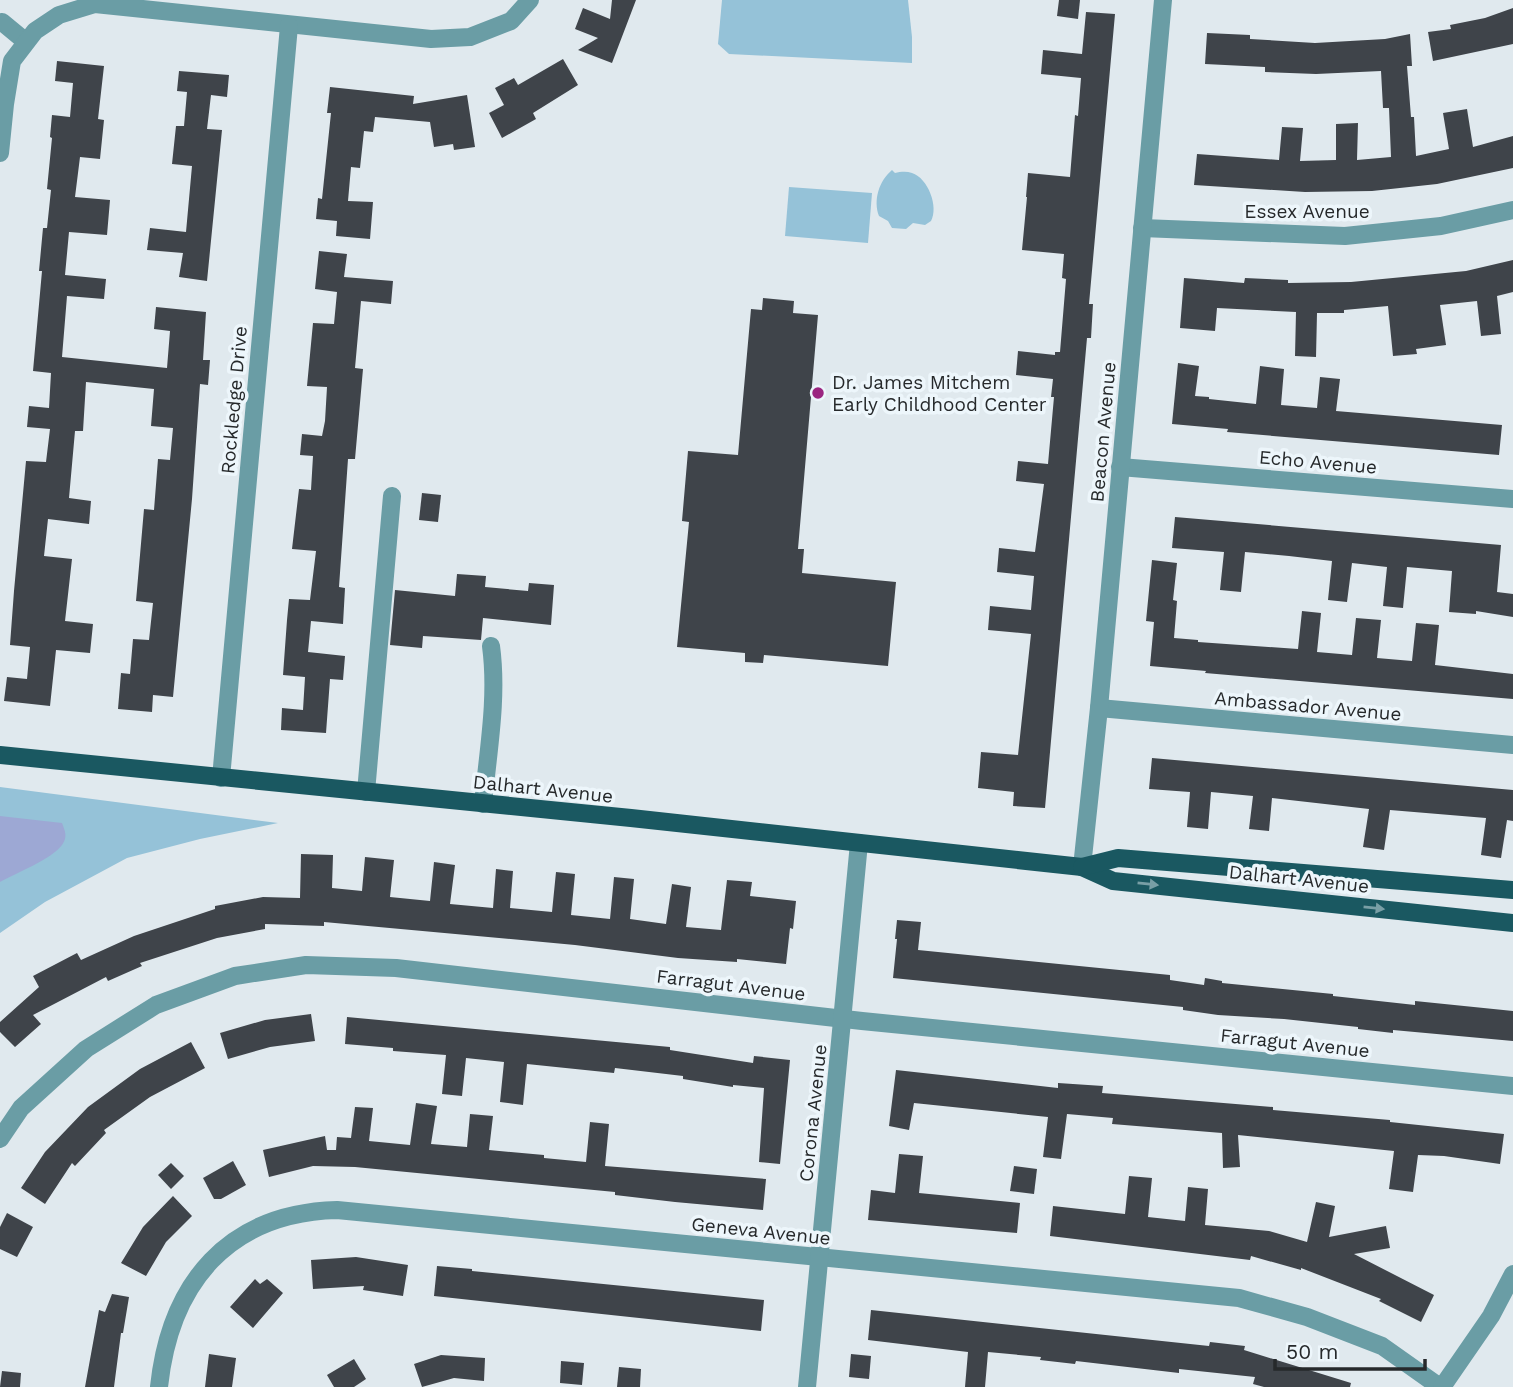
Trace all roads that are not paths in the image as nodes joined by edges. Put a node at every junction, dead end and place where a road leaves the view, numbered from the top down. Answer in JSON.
{"nodes":[{"id":1,"x":530,"y":0,"type":"edge"},
{"id":2,"x":1163,"y":0,"type":"edge"},
{"id":3,"x":2,"y":22,"type":"dead end"},
{"id":4,"x":289,"y":26,"type":"junction"},
{"id":5,"x":25,"y":41,"type":"junction"},
{"id":6,"x":0,"y":153,"type":"edge"},
{"id":7,"x":1513,"y":210,"type":"edge"},
{"id":8,"x":1142,"y":228,"type":"junction"},
{"id":9,"x":1121,"y":467,"type":"junction"},
{"id":10,"x":392,"y":496,"type":"dead end"},
{"id":11,"x":1513,"y":499,"type":"edge"},
{"id":12,"x":491,"y":646,"type":"dead end"},
{"id":13,"x":1099,"y":708,"type":"junction"},
{"id":14,"x":1513,"y":745,"type":"edge"},
{"id":15,"x":0,"y":755,"type":"edge"},
{"id":16,"x":221,"y":778,"type":"junction"},
{"id":17,"x":366,"y":793,"type":"junction"},
{"id":18,"x":482,"y":804,"type":"junction"},
{"id":19,"x":859,"y":843,"type":"junction"},
{"id":20,"x":1083,"y":867,"type":"junction"},
{"id":21,"x":1513,"y":891,"type":"edge"},
{"id":22,"x":1513,"y":923,"type":"edge"},
{"id":23,"x":843,"y":1019,"type":"junction"},
{"id":24,"x":1513,"y":1086,"type":"edge"},
{"id":25,"x":0,"y":1139,"type":"edge"},
{"id":26,"x":819,"y":1258,"type":"junction"},
{"id":27,"x":1513,"y":1274,"type":"edge"},
{"id":28,"x":159,"y":1387,"type":"edge"},
{"id":29,"x":807,"y":1387,"type":"edge"},
{"id":30,"x":1441,"y":1387,"type":"edge"}],
"edges":[{"from":1,"to":4,"type":"street"},
{"from":2,"to":8,"type":"street","name":"Beacon Avenue"},
{"from":3,"to":5,"type":"street"},
{"from":4,"to":5,"type":"street"},
{"from":4,"to":16,"type":"street","name":"Rockledge Drive"},
{"from":5,"to":6,"type":"street"},
{"from":7,"to":8,"type":"street","name":"Essex Avenue"},
{"from":8,"to":9,"type":"street","name":"Beacon Avenue"},
{"from":9,"to":11,"type":"street","name":"Echo Avenue"},
{"from":9,"to":13,"type":"street","name":"Beacon Avenue"},
{"from":10,"to":17,"type":"street"},
{"from":12,"to":18,"type":"street"},
{"from":13,"to":14,"type":"street","name":"Ambassador Avenue"},
{"from":13,"to":20,"type":"street","name":"Beacon Avenue"},
{"from":15,"to":16,"type":"main road","name":"Dalhart Avenue"},
{"from":16,"to":17,"type":"main road","name":"Dalhart Avenue"},
{"from":17,"to":18,"type":"main road","name":"Dalhart Avenue"},
{"from":18,"to":19,"type":"main road","name":"Dalhart Avenue"},
{"from":19,"to":20,"type":"main road","name":"Dalhart Avenue"},
{"from":19,"to":23,"type":"street","name":"Corona Avenue"},
{"from":20,"to":21,"type":"main road","name":"Dalhart Avenue"},
{"from":20,"to":22,"type":"main road","name":"Dalhart Avenue","one_way":true},
{"from":23,"to":24,"type":"street","name":"Farragut Avenue"},
{"from":23,"to":25,"type":"street","name":"Farragut Avenue"},
{"from":23,"to":26,"type":"street","name":"Corona Avenue"},
{"from":26,"to":28,"type":"street","name":"Geneva Avenue"},
{"from":26,"to":29,"type":"street","name":"Corona Avenue"},
{"from":26,"to":30,"type":"street","name":"Geneva Avenue"},
{"from":27,"to":30,"type":"street"}]}
